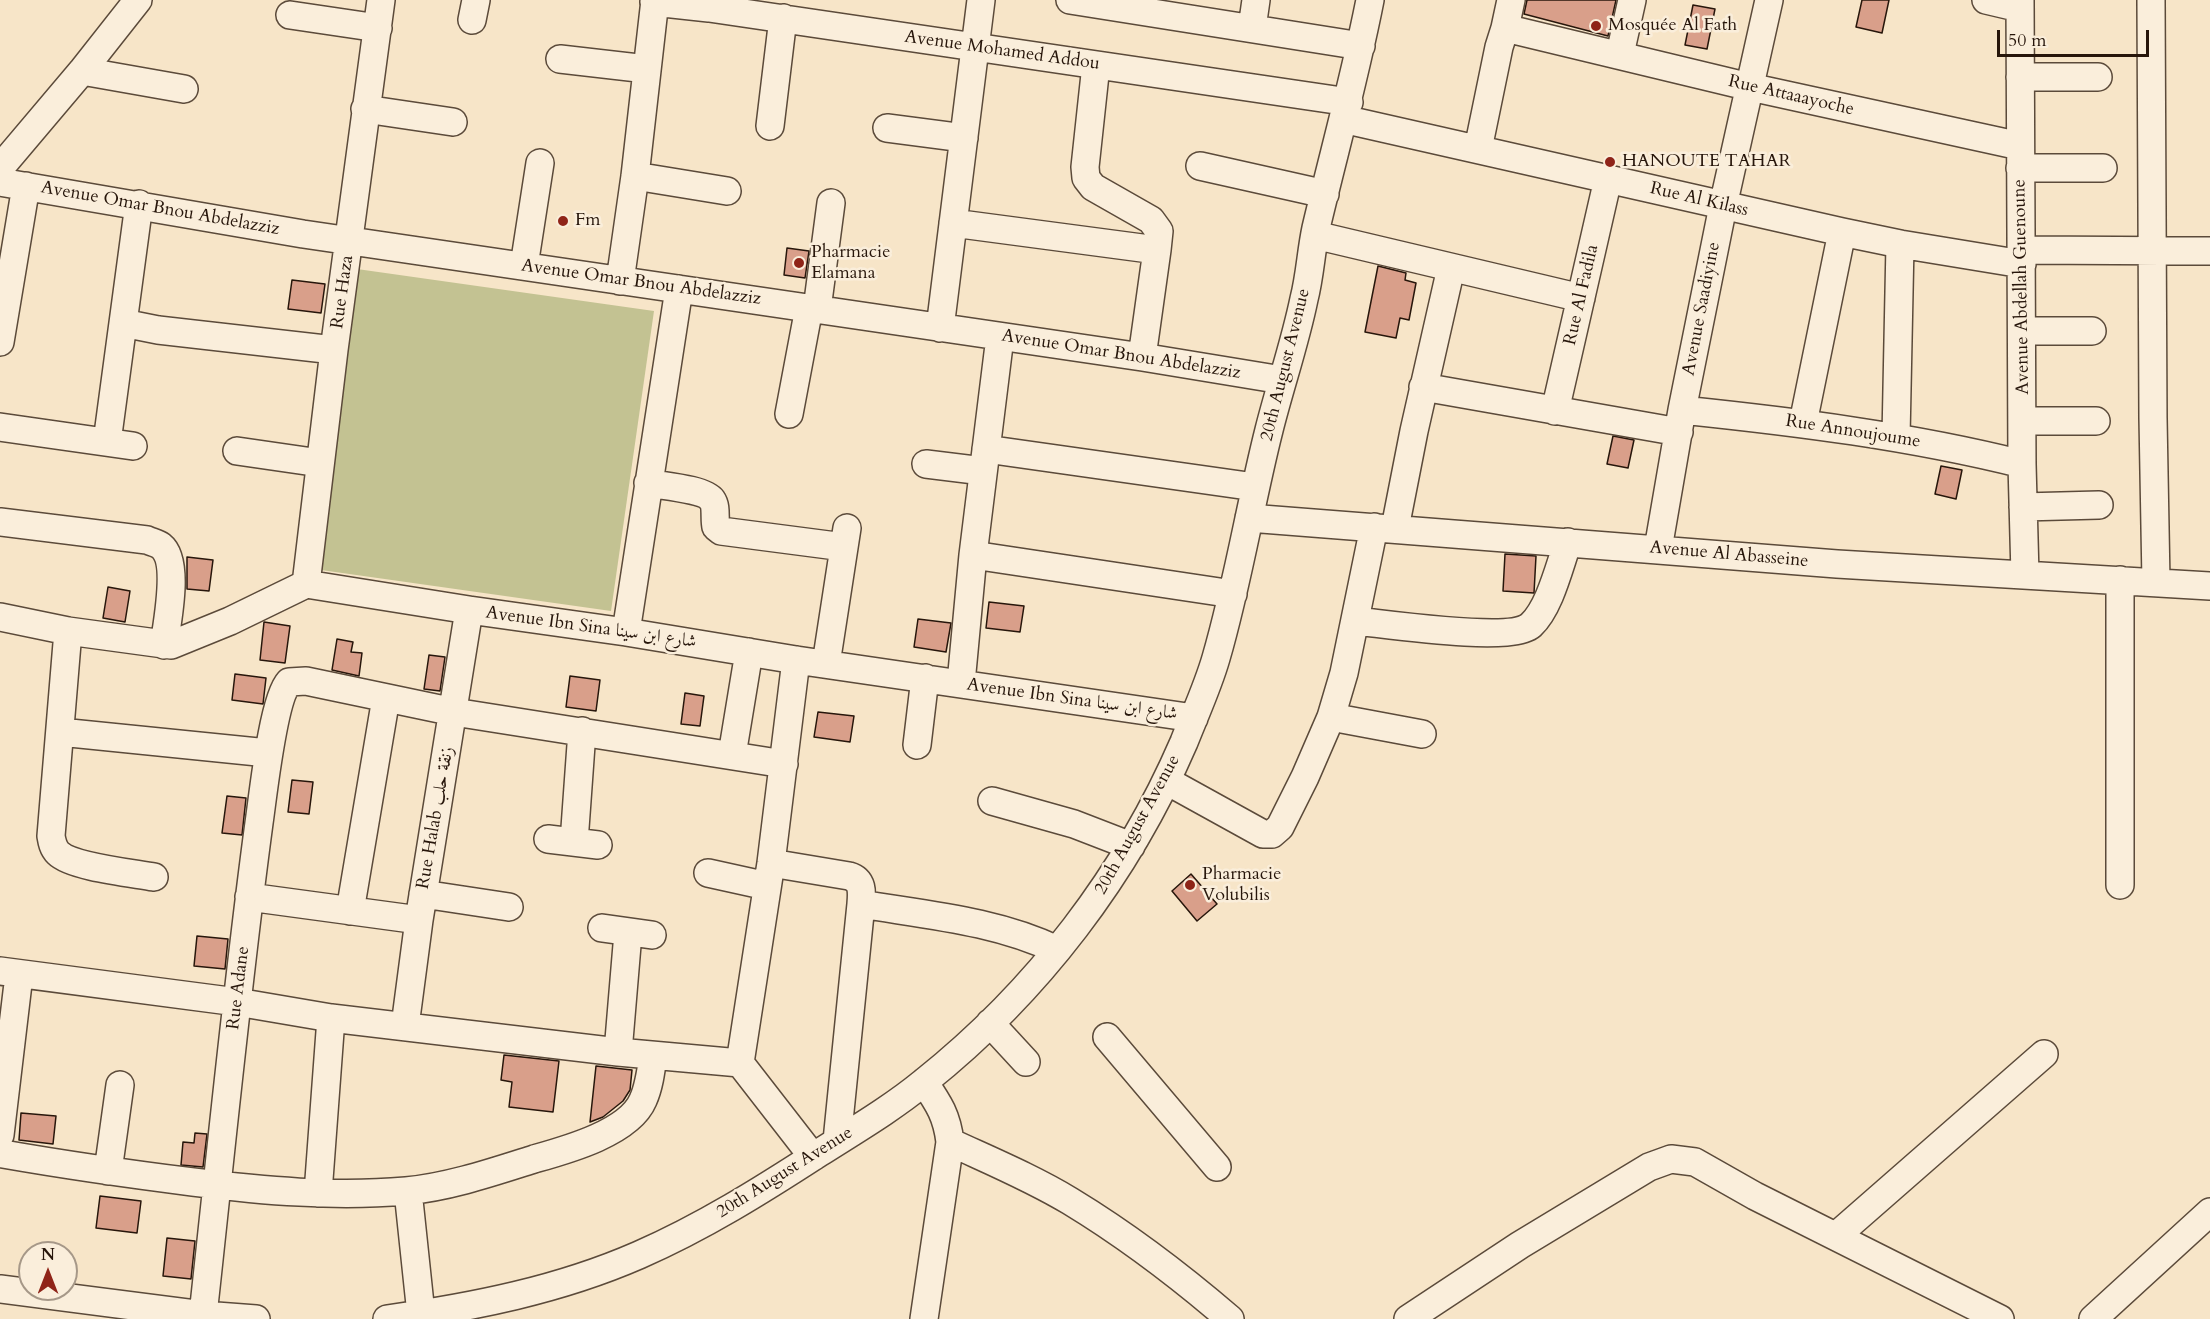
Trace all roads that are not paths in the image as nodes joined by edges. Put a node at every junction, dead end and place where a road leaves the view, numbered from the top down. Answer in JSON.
{"nodes":[{"id":1,"x":138,"y":0,"type":"edge"},
{"id":2,"x":381,"y":0,"type":"edge"},
{"id":3,"x":981,"y":0,"type":"edge"},
{"id":4,"x":1070,"y":0,"type":"edge"},
{"id":5,"x":1256,"y":0,"type":"edge"},
{"id":6,"x":1370,"y":0,"type":"edge"},
{"id":7,"x":1512,"y":0,"type":"edge"},
{"id":8,"x":1632,"y":0,"type":"edge"},
{"id":9,"x":1769,"y":0,"type":"edge"},
{"id":10,"x":1986,"y":0,"type":"edge"},
{"id":11,"x":2151,"y":0,"type":"edge"},
{"id":12,"x":655,"y":1,"type":"edge"},
{"id":13,"x":710,"y":4,"type":"edge"},
{"id":14,"x":2020,"y":4,"type":"edge"},
{"id":15,"x":1164,"y":7,"type":"edge"},
{"id":16,"x":290,"y":15,"type":"dead end"},
{"id":17,"x":783,"y":18,"type":"junction"},
{"id":18,"x":378,"y":28,"type":"junction"},
{"id":19,"x":1252,"y":28,"type":"junction"},
{"id":20,"x":1505,"y":28,"type":"junction"},
{"id":21,"x":1361,"y":46,"type":"junction"},
{"id":22,"x":974,"y":47,"type":"junction"},
{"id":23,"x":1620,"y":54,"type":"junction"},
{"id":24,"x":560,"y":59,"type":"dead end"},
{"id":25,"x":1096,"y":65,"type":"junction"},
{"id":26,"x":647,"y":69,"type":"junction"},
{"id":27,"x":82,"y":71,"type":"junction"},
{"id":28,"x":2020,"y":77,"type":"junction"},
{"id":29,"x":2097,"y":77,"type":"dead end"},
{"id":30,"x":1750,"y":87,"type":"junction"},
{"id":31,"x":184,"y":89,"type":"dead end"},
{"id":32,"x":365,"y":109,"type":"junction"},
{"id":33,"x":1346,"y":110,"type":"junction"},
{"id":34,"x":453,"y":122,"type":"dead end"},
{"id":35,"x":770,"y":126,"type":"dead end"},
{"id":36,"x":887,"y":128,"type":"dead end"},
{"id":37,"x":964,"y":138,"type":"junction"},
{"id":38,"x":1478,"y":149,"type":"junction"},
{"id":39,"x":2020,"y":157,"type":"junction"},
{"id":40,"x":540,"y":163,"type":"dead end"},
{"id":41,"x":1200,"y":166,"type":"dead end"},
{"id":42,"x":0,"y":168,"type":"edge"},
{"id":43,"x":2103,"y":168,"type":"dead end"},
{"id":44,"x":635,"y":176,"type":"junction"},
{"id":45,"x":1608,"y":179,"type":"junction"},
{"id":46,"x":0,"y":182,"type":"edge"},
{"id":47,"x":26,"y":186,"type":"junction"},
{"id":48,"x":726,"y":191,"type":"dead end"},
{"id":49,"x":1325,"y":194,"type":"junction"},
{"id":50,"x":831,"y":203,"type":"dead end"},
{"id":51,"x":140,"y":204,"type":"junction"},
{"id":52,"x":1723,"y":206,"type":"junction"},
{"id":53,"x":953,"y":223,"type":"junction"},
{"id":54,"x":1842,"y":232,"type":"junction"},
{"id":55,"x":1315,"y":235,"type":"junction"},
{"id":56,"x":351,"y":239,"type":"junction"},
{"id":57,"x":1900,"y":244,"type":"junction"},
{"id":58,"x":1157,"y":250,"type":"junction"},
{"id":59,"x":2153,"y":250,"type":"junction"},
{"id":60,"x":2210,"y":251,"type":"edge"},
{"id":61,"x":2022,"y":257,"type":"junction"},
{"id":62,"x":524,"y":266,"type":"junction"},
{"id":63,"x":1451,"y":268,"type":"junction"},
{"id":64,"x":620,"y":281,"type":"junction"},
{"id":65,"x":679,"y":289,"type":"junction"},
{"id":66,"x":1581,"y":298,"type":"junction"},
{"id":67,"x":813,"y":308,"type":"junction"},
{"id":68,"x":123,"y":323,"type":"junction"},
{"id":69,"x":940,"y":328,"type":"junction"},
{"id":70,"x":2022,"y":331,"type":"junction"},
{"id":71,"x":2092,"y":331,"type":"dead end"},
{"id":72,"x":1000,"y":337,"type":"junction"},
{"id":73,"x":0,"y":342,"type":"edge"},
{"id":74,"x":334,"y":350,"type":"junction"},
{"id":75,"x":1142,"y":357,"type":"junction"},
{"id":76,"x":1282,"y":380,"type":"junction"},
{"id":77,"x":1423,"y":387,"type":"junction"},
{"id":78,"x":1555,"y":411,"type":"junction"},
{"id":79,"x":789,"y":414,"type":"dead end"},
{"id":80,"x":2023,"y":420,"type":"junction"},
{"id":81,"x":2096,"y":420,"type":"dead end"},
{"id":82,"x":1681,"y":421,"type":"junction"},
{"id":83,"x":1803,"y":423,"type":"junction"},
{"id":84,"x":0,"y":427,"type":"edge"},
{"id":85,"x":1896,"y":437,"type":"junction"},
{"id":86,"x":237,"y":451,"type":"dead end"},
{"id":87,"x":984,"y":460,"type":"junction"},
{"id":88,"x":320,"y":463,"type":"junction"},
{"id":89,"x":926,"y":464,"type":"dead end"},
{"id":90,"x":2022,"y":464,"type":"junction"},
{"id":91,"x":648,"y":483,"type":"junction"},
{"id":92,"x":1255,"y":487,"type":"junction"},
{"id":93,"x":2099,"y":505,"type":"dead end"},
{"id":94,"x":2023,"y":507,"type":"junction"},
{"id":95,"x":1249,"y":518,"type":"junction"},
{"id":96,"x":0,"y":522,"type":"edge"},
{"id":97,"x":1384,"y":528,"type":"junction"},
{"id":98,"x":1568,"y":542,"type":"junction"},
{"id":99,"x":1658,"y":549,"type":"junction"},
{"id":100,"x":973,"y":555,"type":"junction"},
{"id":101,"x":2025,"y":575,"type":"junction"},
{"id":102,"x":2120,"y":580,"type":"junction"},
{"id":103,"x":2156,"y":582,"type":"junction"},
{"id":104,"x":306,"y":585,"type":"junction"},
{"id":105,"x":2210,"y":586,"type":"edge"},
{"id":106,"x":1233,"y":594,"type":"junction"},
{"id":107,"x":469,"y":610,"type":"junction"},
{"id":108,"x":0,"y":617,"type":"edge"},
{"id":109,"x":1355,"y":621,"type":"junction"},
{"id":110,"x":68,"y":632,"type":"junction"},
{"id":111,"x":626,"y":632,"type":"junction"},
{"id":112,"x":164,"y":645,"type":"junction"},
{"id":113,"x":749,"y":652,"type":"junction"},
{"id":114,"x":796,"y":660,"type":"junction"},
{"id":115,"x":826,"y":664,"type":"junction"},
{"id":116,"x":925,"y":678,"type":"junction"},
{"id":117,"x":961,"y":683,"type":"junction"},
{"id":118,"x":386,"y":698,"type":"junction"},
{"id":119,"x":454,"y":712,"type":"junction"},
{"id":120,"x":1331,"y":717,"type":"junction"},
{"id":121,"x":1194,"y":718,"type":"junction"},
{"id":122,"x":582,"y":731,"type":"junction"},
{"id":123,"x":60,"y":732,"type":"junction"},
{"id":124,"x":1422,"y":734,"type":"dead end"},
{"id":125,"x":917,"y":745,"type":"dead end"},
{"id":126,"x":268,"y":753,"type":"junction"},
{"id":127,"x":732,"y":755,"type":"junction"},
{"id":128,"x":784,"y":764,"type":"junction"},
{"id":129,"x":1167,"y":781,"type":"junction"},
{"id":130,"x":992,"y":801,"type":"dead end"},
{"id":131,"x":573,"y":842,"type":"dead end"},
{"id":132,"x":1131,"y":846,"type":"junction"},
{"id":133,"x":708,"y":873,"type":"dead end"},
{"id":134,"x":769,"y":875,"type":"junction"},
{"id":135,"x":154,"y":877,"type":"dead end"},
{"id":136,"x":2120,"y":885,"type":"dead end"},
{"id":137,"x":249,"y":897,"type":"junction"},
{"id":138,"x":861,"y":904,"type":"junction"},
{"id":139,"x":421,"y":907,"type":"junction"},
{"id":140,"x":509,"y":907,"type":"dead end"},
{"id":141,"x":351,"y":911,"type":"junction"},
{"id":142,"x":627,"y":932,"type":"dead end"},
{"id":143,"x":1057,"y":950,"type":"junction"},
{"id":144,"x":10,"y":973,"type":"edge"},
{"id":145,"x":237,"y":1002,"type":"junction"},
{"id":146,"x":332,"y":1018,"type":"junction"},
{"id":147,"x":990,"y":1023,"type":"junction"},
{"id":148,"x":405,"y":1026,"type":"junction"},
{"id":149,"x":1107,"y":1037,"type":"dead end"},
{"id":150,"x":618,"y":1052,"type":"junction"},
{"id":151,"x":2044,"y":1054,"type":"dead end"},
{"id":152,"x":653,"y":1056,"type":"junction"},
{"id":153,"x":1026,"y":1062,"type":"dead end"},
{"id":154,"x":740,"y":1063,"type":"junction"},
{"id":155,"x":924,"y":1083,"type":"junction"},
{"id":156,"x":120,"y":1084,"type":"dead end"},
{"id":157,"x":0,"y":1135,"type":"edge"},
{"id":158,"x":837,"y":1141,"type":"junction"},
{"id":159,"x":950,"y":1142,"type":"junction"},
{"id":160,"x":0,"y":1151,"type":"edge"},
{"id":161,"x":813,"y":1157,"type":"junction"},
{"id":162,"x":1217,"y":1167,"type":"dead end"},
{"id":163,"x":108,"y":1171,"type":"junction"},
{"id":164,"x":217,"y":1185,"type":"junction"},
{"id":165,"x":408,"y":1191,"type":"junction"},
{"id":166,"x":318,"y":1193,"type":"junction"},
{"id":167,"x":2210,"y":1212,"type":"edge"},
{"id":168,"x":1836,"y":1236,"type":"junction"},
{"id":169,"x":0,"y":1289,"type":"edge"},
{"id":170,"x":43,"y":1307,"type":"edge"},
{"id":171,"x":421,"y":1314,"type":"junction"},
{"id":172,"x":202,"y":1315,"type":"junction"},
{"id":173,"x":256,"y":1319,"type":"edge"},
{"id":174,"x":387,"y":1319,"type":"edge"},
{"id":175,"x":924,"y":1319,"type":"edge"},
{"id":176,"x":1230,"y":1319,"type":"edge"},
{"id":177,"x":1408,"y":1319,"type":"edge"},
{"id":178,"x":2000,"y":1319,"type":"edge"},
{"id":179,"x":2093,"y":1319,"type":"edge"}],
"edges":[{"from":1,"to":27,"type":"street"},
{"from":2,"to":18,"type":"street","name":"Rue Haza"},
{"from":3,"to":22,"type":"street"},
{"from":4,"to":15,"type":"street"},
{"from":5,"to":19,"type":"street"},
{"from":6,"to":21,"type":"street","name":"20th August Avenue"},
{"from":7,"to":20,"type":"street"},
{"from":8,"to":23,"type":"street"},
{"from":9,"to":30,"type":"street","name":"Avenue Saadiyine"},
{"from":10,"to":14,"type":"street"},
{"from":11,"to":59,"type":"street"},
{"from":12,"to":13,"type":"street","name":"Avenue Mohamed Addou"},
{"from":12,"to":26,"type":"street"},
{"from":13,"to":17,"type":"street","name":"Avenue Mohamed Addou"},
{"from":14,"to":28,"type":"street","name":"Avenue Abdellah Guenoune"},
{"from":15,"to":19,"type":"street"},
{"from":16,"to":18,"type":"street"},
{"from":17,"to":22,"type":"street","name":"Avenue Mohamed Addou"},
{"from":17,"to":35,"type":"street"},
{"from":18,"to":32,"type":"street","name":"Rue Haza"},
{"from":19,"to":21,"type":"street"},
{"from":20,"to":23,"type":"street","name":"Rue Attaaayoche"},
{"from":20,"to":38,"type":"street"},
{"from":21,"to":33,"type":"street","name":"20th August Avenue"},
{"from":22,"to":25,"type":"street","name":"Avenue Mohamed Addou"},
{"from":22,"to":37,"type":"street"},
{"from":23,"to":30,"type":"street","name":"Rue Attaaayoche"},
{"from":24,"to":26,"type":"street"},
{"from":25,"to":33,"type":"street","name":"Avenue Mohamed Addou"},
{"from":25,"to":58,"type":"street"},
{"from":26,"to":44,"type":"street"},
{"from":27,"to":31,"type":"street"},
{"from":27,"to":42,"type":"street"},
{"from":28,"to":29,"type":"street"},
{"from":28,"to":39,"type":"street","name":"Avenue Abdellah Guenoune"},
{"from":30,"to":39,"type":"street","name":"Rue Attaaayoche"},
{"from":30,"to":52,"type":"street","name":"Avenue Saadiyine"},
{"from":32,"to":34,"type":"street"},
{"from":32,"to":56,"type":"street","name":"Rue Haza"},
{"from":33,"to":38,"type":"street","name":"Rue Al Kilass"},
{"from":33,"to":49,"type":"street","name":"20th August Avenue"},
{"from":36,"to":37,"type":"street"},
{"from":37,"to":53,"type":"street"},
{"from":38,"to":45,"type":"street","name":"Rue Al Kilass"},
{"from":39,"to":43,"type":"street","name":"Rue Attaaayoche"},
{"from":39,"to":61,"type":"street","name":"Avenue Abdellah Guenoune"},
{"from":40,"to":62,"type":"street"},
{"from":41,"to":49,"type":"street"},
{"from":44,"to":48,"type":"street"},
{"from":44,"to":64,"type":"street"},
{"from":45,"to":52,"type":"street","name":"Rue Al Kilass"},
{"from":45,"to":66,"type":"street","name":"Rue Al Fadila"},
{"from":46,"to":47,"type":"street","name":"Avenue Omar Bnou Abdelazziz"},
{"from":47,"to":51,"type":"street","name":"Avenue Omar Bnou Abdelazziz"},
{"from":47,"to":73,"type":"street"},
{"from":49,"to":55,"type":"street","name":"20th August Avenue"},
{"from":50,"to":67,"type":"street"},
{"from":51,"to":56,"type":"street","name":"Avenue Omar Bnou Abdelazziz"},
{"from":51,"to":68,"type":"street"},
{"from":52,"to":54,"type":"street","name":"Rue Al Kilass"},
{"from":52,"to":82,"type":"street","name":"Avenue Saadiyine"},
{"from":53,"to":58,"type":"street"},
{"from":53,"to":69,"type":"street"},
{"from":54,"to":57,"type":"street","name":"Rue Al Kilass"},
{"from":54,"to":83,"type":"street"},
{"from":55,"to":63,"type":"street"},
{"from":55,"to":76,"type":"street","name":"20th August Avenue"},
{"from":56,"to":62,"type":"street","name":"Avenue Omar Bnou Abdelazziz"},
{"from":56,"to":74,"type":"street","name":"Rue Haza"},
{"from":57,"to":61,"type":"street","name":"Rue Al Kilass"},
{"from":57,"to":85,"type":"street"},
{"from":58,"to":75,"type":"street"},
{"from":59,"to":60,"type":"street","name":"Rue Al Kilass"},
{"from":59,"to":61,"type":"street","name":"Rue Al Kilass"},
{"from":59,"to":103,"type":"street"},
{"from":61,"to":70,"type":"street","name":"Avenue Abdellah Guenoune"},
{"from":62,"to":64,"type":"street","name":"Avenue Omar Bnou Abdelazziz"},
{"from":63,"to":66,"type":"street"},
{"from":63,"to":77,"type":"street"},
{"from":64,"to":65,"type":"street","name":"Avenue Omar Bnou Abdelazziz"},
{"from":65,"to":67,"type":"street","name":"Avenue Omar Bnou Abdelazziz"},
{"from":65,"to":91,"type":"street"},
{"from":66,"to":78,"type":"street","name":"Rue Al Fadila"},
{"from":67,"to":69,"type":"street","name":"Avenue Omar Bnou Abdelazziz"},
{"from":67,"to":79,"type":"street"},
{"from":68,"to":74,"type":"street"},
{"from":68,"to":84,"type":"street"},
{"from":69,"to":72,"type":"street","name":"Avenue Omar Bnou Abdelazziz"},
{"from":70,"to":71,"type":"street"},
{"from":70,"to":80,"type":"street","name":"Avenue Abdellah Guenoune"},
{"from":72,"to":75,"type":"street","name":"Avenue Omar Bnou Abdelazziz"},
{"from":72,"to":87,"type":"street"},
{"from":74,"to":88,"type":"street","name":"Rue Haza"},
{"from":75,"to":76,"type":"street","name":"Avenue Omar Bnou Abdelazziz"},
{"from":76,"to":92,"type":"street","name":"20th August Avenue"},
{"from":77,"to":78,"type":"street","name":"Rue Annoujoume"},
{"from":77,"to":97,"type":"street"},
{"from":78,"to":82,"type":"street","name":"Rue Annoujoume"},
{"from":80,"to":81,"type":"street"},
{"from":80,"to":90,"type":"street","name":"Avenue Abdellah Guenoune"},
{"from":82,"to":83,"type":"street","name":"Rue Annoujoume"},
{"from":82,"to":99,"type":"street","name":"Avenue Saadiyine"},
{"from":83,"to":85,"type":"street","name":"Rue Annoujoume"},
{"from":85,"to":90,"type":"street","name":"Rue Annoujoume"},
{"from":86,"to":88,"type":"street"},
{"from":87,"to":89,"type":"street"},
{"from":87,"to":92,"type":"street"},
{"from":87,"to":100,"type":"street"},
{"from":88,"to":104,"type":"street","name":"Rue Haza"},
{"from":90,"to":94,"type":"street","name":"Avenue Abdellah Guenoune"},
{"from":91,"to":111,"type":"street"},
{"from":91,"to":115,"type":"street"},
{"from":92,"to":95,"type":"street","name":"20th August Avenue"},
{"from":93,"to":94,"type":"street"},
{"from":94,"to":101,"type":"street","name":"Avenue Abdellah Guenoune"},
{"from":95,"to":97,"type":"street","name":"Avenue Al Abasseine"},
{"from":95,"to":106,"type":"street","name":"20th August Avenue"},
{"from":96,"to":112,"type":"street"},
{"from":97,"to":98,"type":"street","name":"Avenue Al Abasseine"},
{"from":97,"to":109,"type":"street"},
{"from":98,"to":99,"type":"street","name":"Avenue Al Abasseine"},
{"from":98,"to":109,"type":"street"},
{"from":99,"to":101,"type":"street","name":"Avenue Al Abasseine"},
{"from":100,"to":106,"type":"street"},
{"from":100,"to":117,"type":"street"},
{"from":101,"to":102,"type":"street","name":"Avenue Al Abasseine"},
{"from":102,"to":103,"type":"street","name":"Avenue Al Abasseine"},
{"from":102,"to":136,"type":"street"},
{"from":103,"to":105,"type":"street","name":"Avenue Al Abasseine"},
{"from":104,"to":107,"type":"street","name":"Avenue Ibn Sina شارع ابن سينا"},
{"from":104,"to":112,"type":"street"},
{"from":106,"to":121,"type":"street","name":"20th August Avenue"},
{"from":107,"to":111,"type":"street","name":"Avenue Ibn Sina شارع ابن سينا"},
{"from":107,"to":119,"type":"street","name":"Rue Halab زنقة حلب"},
{"from":108,"to":110,"type":"street"},
{"from":109,"to":120,"type":"street"},
{"from":110,"to":112,"type":"street"},
{"from":110,"to":123,"type":"street"},
{"from":111,"to":113,"type":"street","name":"Avenue Ibn Sina شارع ابن سينا"},
{"from":113,"to":114,"type":"street","name":"Avenue Ibn Sina شارع ابن سينا"},
{"from":113,"to":127,"type":"street"},
{"from":114,"to":115,"type":"street","name":"Avenue Ibn Sina شارع ابن سينا"},
{"from":114,"to":128,"type":"street"},
{"from":115,"to":116,"type":"street","name":"Avenue Ibn Sina شارع ابن سينا"},
{"from":116,"to":117,"type":"street","name":"Avenue Ibn Sina شارع ابن سينا"},
{"from":116,"to":125,"type":"street"},
{"from":117,"to":121,"type":"street","name":"Avenue Ibn Sina شارع ابن سينا"},
{"from":118,"to":119,"type":"street"},
{"from":118,"to":126,"type":"street","name":"Rue Adane"},
{"from":118,"to":141,"type":"street"},
{"from":119,"to":122,"type":"street"},
{"from":119,"to":139,"type":"street","name":"Rue Halab زنقة حلب"},
{"from":120,"to":124,"type":"street"},
{"from":120,"to":129,"type":"street"},
{"from":121,"to":129,"type":"street","name":"20th August Avenue"},
{"from":122,"to":127,"type":"street"},
{"from":122,"to":131,"type":"street"},
{"from":123,"to":126,"type":"street"},
{"from":123,"to":135,"type":"street"},
{"from":126,"to":137,"type":"street","name":"Rue Adane"},
{"from":127,"to":128,"type":"street"},
{"from":128,"to":134,"type":"street"},
{"from":129,"to":132,"type":"street","name":"20th August Avenue"},
{"from":130,"to":132,"type":"street"},
{"from":132,"to":143,"type":"street","name":"20th August Avenue"},
{"from":133,"to":134,"type":"street"},
{"from":134,"to":138,"type":"street"},
{"from":134,"to":154,"type":"street"},
{"from":137,"to":141,"type":"street"},
{"from":137,"to":145,"type":"street","name":"Rue Adane"},
{"from":138,"to":143,"type":"street"},
{"from":138,"to":158,"type":"street"},
{"from":139,"to":140,"type":"street"},
{"from":139,"to":141,"type":"street"},
{"from":139,"to":148,"type":"street","name":"Rue Halab زنقة حلب"},
{"from":142,"to":150,"type":"street"},
{"from":143,"to":147,"type":"street","name":"20th August Avenue"},
{"from":144,"to":145,"type":"street"},
{"from":144,"to":157,"type":"street"},
{"from":145,"to":146,"type":"street"},
{"from":145,"to":164,"type":"street","name":"Rue Adane"},
{"from":146,"to":148,"type":"street"},
{"from":146,"to":166,"type":"street"},
{"from":147,"to":153,"type":"street"},
{"from":147,"to":155,"type":"street","name":"20th August Avenue"},
{"from":148,"to":150,"type":"street"},
{"from":149,"to":162,"type":"street"},
{"from":150,"to":152,"type":"street"},
{"from":151,"to":168,"type":"street"},
{"from":152,"to":154,"type":"street"},
{"from":152,"to":165,"type":"street"},
{"from":154,"to":161,"type":"street"},
{"from":155,"to":158,"type":"street","name":"20th August Avenue"},
{"from":155,"to":159,"type":"street"},
{"from":156,"to":163,"type":"street"},
{"from":158,"to":161,"type":"street","name":"20th August Avenue"},
{"from":159,"to":175,"type":"street"},
{"from":159,"to":176,"type":"street"},
{"from":160,"to":163,"type":"street"},
{"from":161,"to":171,"type":"street","name":"20th August Avenue"},
{"from":163,"to":164,"type":"street"},
{"from":164,"to":166,"type":"street"},
{"from":164,"to":172,"type":"street","name":"Rue Adane"},
{"from":165,"to":166,"type":"street"},
{"from":165,"to":171,"type":"street"},
{"from":167,"to":179,"type":"street"},
{"from":168,"to":177,"type":"street"},
{"from":168,"to":178,"type":"street"},
{"from":169,"to":170,"type":"street"},
{"from":170,"to":172,"type":"street"},
{"from":171,"to":174,"type":"street","name":"20th August Avenue"},
{"from":172,"to":173,"type":"street"}]}
